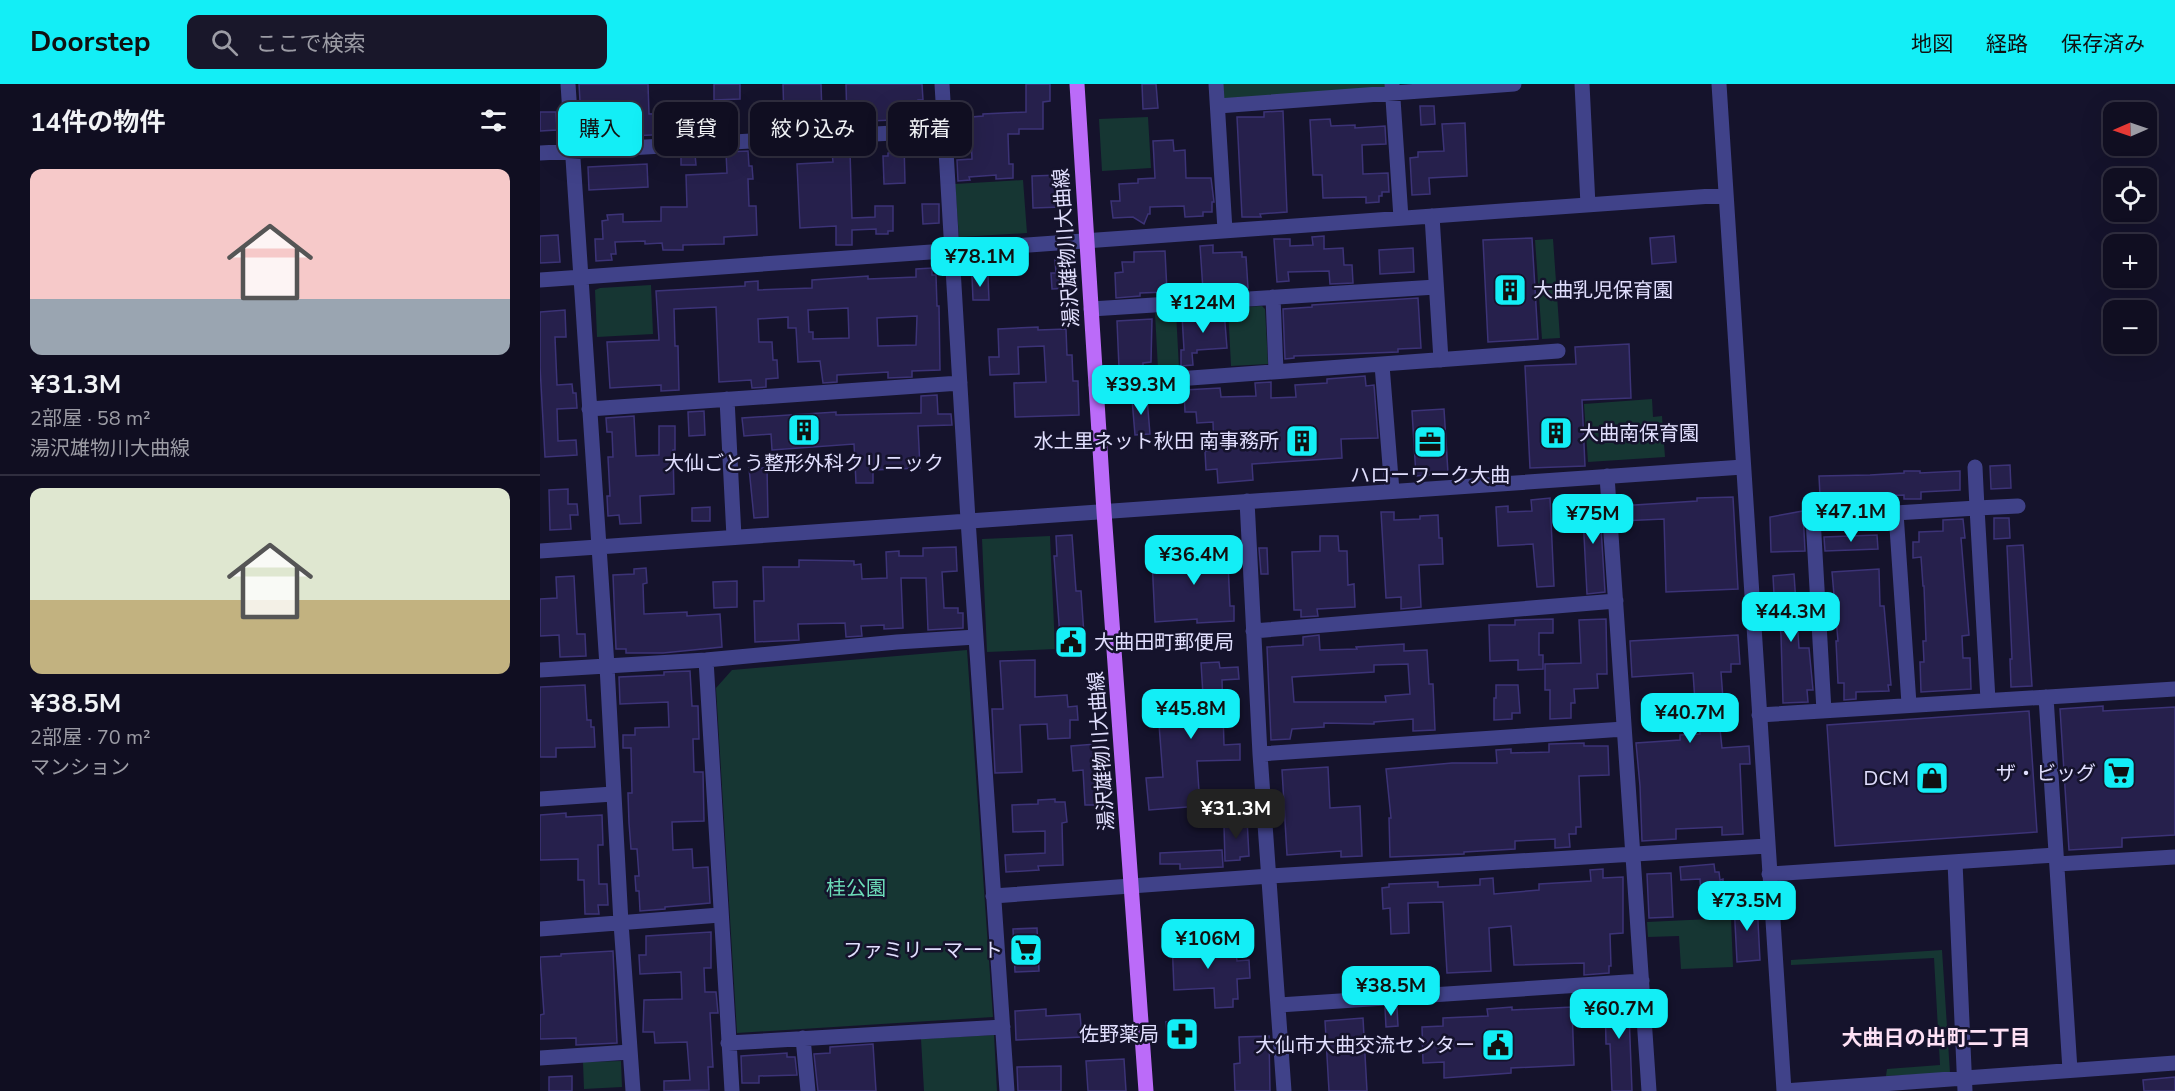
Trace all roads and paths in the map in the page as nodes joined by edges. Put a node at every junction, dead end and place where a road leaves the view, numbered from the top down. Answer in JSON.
{"nodes":[{"id":1,"x":568,"y":84,"type":"edge"},
{"id":2,"x":942,"y":84,"type":"edge"},
{"id":3,"x":1077,"y":84,"type":"edge"},
{"id":4,"x":1216,"y":84,"type":"edge"},
{"id":5,"x":1514,"y":84,"type":"edge"},
{"id":6,"x":1582,"y":84,"type":"edge"},
{"id":7,"x":1719,"y":84,"type":"edge"},
{"id":8,"x":1392,"y":88,"type":"edge"},
{"id":9,"x":569,"y":102,"type":"edge"},
{"id":10,"x":943,"y":102,"type":"edge"},
{"id":11,"x":1218,"y":106,"type":"junction"},
{"id":12,"x":888,"y":133,"type":"edge"},
{"id":13,"x":642,"y":147,"type":"edge"},
{"id":14,"x":558,"y":152,"type":"edge"},
{"id":15,"x":540,"y":153,"type":"edge"},
{"id":16,"x":572,"y":156,"type":"edge"},
{"id":17,"x":947,"y":156,"type":"edge"},
{"id":18,"x":1726,"y":195,"type":"junction"},
{"id":19,"x":1588,"y":205,"type":"junction"},
{"id":20,"x":1432,"y":216,"type":"junction"},
{"id":21,"x":1401,"y":218,"type":"junction"},
{"id":22,"x":1225,"y":230,"type":"junction"},
{"id":23,"x":1087,"y":241,"type":"junction"},
{"id":24,"x":952,"y":251,"type":"junction"},
{"id":25,"x":581,"y":277,"type":"junction"},
{"id":26,"x":540,"y":279,"type":"edge"},
{"id":27,"x":1436,"y":286,"type":"junction"},
{"id":28,"x":1272,"y":297,"type":"junction"},
{"id":29,"x":1091,"y":309,"type":"junction"},
{"id":30,"x":1558,"y":351,"type":"dead end"},
{"id":31,"x":1441,"y":360,"type":"junction"},
{"id":32,"x":1382,"y":365,"type":"junction"},
{"id":33,"x":1276,"y":371,"type":"junction"},
{"id":34,"x":960,"y":383,"type":"junction"},
{"id":35,"x":1096,"y":385,"type":"junction"},
{"id":36,"x":727,"y":399,"type":"junction"},
{"id":37,"x":589,"y":410,"type":"junction"},
{"id":38,"x":1743,"y":467,"type":"junction"},
{"id":39,"x":1975,"y":467,"type":"dead end"},
{"id":40,"x":1607,"y":476,"type":"junction"},
{"id":41,"x":1392,"y":491,"type":"junction"},
{"id":42,"x":1247,"y":501,"type":"junction"},
{"id":43,"x":2018,"y":506,"type":"dead end"},
{"id":44,"x":1977,"y":508,"type":"junction"},
{"id":45,"x":1104,"y":512,"type":"junction"},
{"id":46,"x":1896,"y":513,"type":"junction"},
{"id":47,"x":968,"y":520,"type":"junction"},
{"id":48,"x":734,"y":537,"type":"junction"},
{"id":49,"x":598,"y":547,"type":"junction"},
{"id":50,"x":540,"y":551,"type":"edge"},
{"id":51,"x":1616,"y":601,"type":"junction"},
{"id":52,"x":1253,"y":631,"type":"junction"},
{"id":53,"x":976,"y":637,"type":"junction"},
{"id":54,"x":706,"y":660,"type":"junction"},
{"id":55,"x":607,"y":666,"type":"junction"},
{"id":56,"x":540,"y":670,"type":"edge"},
{"id":57,"x":2175,"y":688,"type":"edge"},
{"id":58,"x":2046,"y":697,"type":"junction"},
{"id":59,"x":1988,"y":700,"type":"junction"},
{"id":60,"x":1909,"y":704,"type":"junction"},
{"id":61,"x":1824,"y":711,"type":"junction"},
{"id":62,"x":1760,"y":715,"type":"junction"},
{"id":63,"x":1624,"y":729,"type":"junction"},
{"id":64,"x":1260,"y":754,"type":"junction"},
{"id":65,"x":613,"y":794,"type":"junction"},
{"id":66,"x":540,"y":799,"type":"edge"},
{"id":67,"x":1767,"y":846,"type":"junction"},
{"id":68,"x":1632,"y":854,"type":"junction"},
{"id":69,"x":2175,"y":857,"type":"edge"},
{"id":70,"x":2057,"y":860,"type":"junction"},
{"id":71,"x":1955,"y":862,"type":"junction"},
{"id":72,"x":1769,"y":874,"type":"junction"},
{"id":73,"x":1270,"y":876,"type":"junction"},
{"id":74,"x":1132,"y":885,"type":"junction"},
{"id":75,"x":993,"y":896,"type":"junction"},
{"id":76,"x":720,"y":915,"type":"junction"},
{"id":77,"x":621,"y":923,"type":"junction"},
{"id":78,"x":540,"y":929,"type":"edge"},
{"id":79,"x":1642,"y":981,"type":"junction"},
{"id":80,"x":1279,"y":1005,"type":"junction"},
{"id":81,"x":1003,"y":1027,"type":"junction"},
{"id":82,"x":803,"y":1038,"type":"junction"},
{"id":83,"x":728,"y":1042,"type":"junction"},
{"id":84,"x":630,"y":1052,"type":"junction"},
{"id":85,"x":540,"y":1058,"type":"edge"},
{"id":86,"x":2175,"y":1063,"type":"edge"},
{"id":87,"x":2070,"y":1070,"type":"junction"},
{"id":88,"x":1965,"y":1085,"type":"edge"},
{"id":89,"x":633,"y":1091,"type":"edge"},
{"id":90,"x":732,"y":1091,"type":"edge"},
{"id":91,"x":808,"y":1091,"type":"edge"},
{"id":92,"x":1007,"y":1091,"type":"edge"},
{"id":93,"x":1146,"y":1091,"type":"edge"},
{"id":94,"x":1284,"y":1091,"type":"edge"},
{"id":95,"x":1649,"y":1091,"type":"edge"},
{"id":96,"x":1784,"y":1091,"type":"edge"}],
"edges":[{"from":1,"to":9,"type":"street"},
{"from":2,"to":10,"type":"street"},
{"from":3,"to":23,"type":"main road","name":"湯沢雄物川大曲線"},
{"from":4,"to":11,"type":"street"},
{"from":5,"to":8,"type":"street"},
{"from":6,"to":19,"type":"street"},
{"from":7,"to":18,"type":"street"},
{"from":8,"to":11,"type":"street"},
{"from":8,"to":21,"type":"street"},
{"from":11,"to":22,"type":"street"},
{"from":12,"to":13,"type":"street"},
{"from":14,"to":15,"type":"street"},
{"from":16,"to":25,"type":"street"},
{"from":17,"to":24,"type":"street"},
{"from":18,"to":19,"type":"street"},
{"from":18,"to":38,"type":"street"},
{"from":19,"to":20,"type":"street"},
{"from":20,"to":21,"type":"street"},
{"from":20,"to":27,"type":"street"},
{"from":21,"to":22,"type":"street"},
{"from":22,"to":23,"type":"street"},
{"from":23,"to":24,"type":"street"},
{"from":23,"to":29,"type":"main road","name":"湯沢雄物川大曲線"},
{"from":24,"to":25,"type":"street"},
{"from":24,"to":34,"type":"street"},
{"from":25,"to":26,"type":"street"},
{"from":25,"to":37,"type":"street"},
{"from":27,"to":28,"type":"street"},
{"from":27,"to":31,"type":"street"},
{"from":28,"to":29,"type":"street"},
{"from":28,"to":33,"type":"street"},
{"from":29,"to":35,"type":"main road","name":"湯沢雄物川大曲線"},
{"from":30,"to":31,"type":"street"},
{"from":31,"to":32,"type":"street"},
{"from":32,"to":33,"type":"street"},
{"from":32,"to":41,"type":"street"},
{"from":33,"to":35,"type":"street"},
{"from":34,"to":36,"type":"street"},
{"from":34,"to":47,"type":"street"},
{"from":35,"to":45,"type":"main road","name":"湯沢雄物川大曲線"},
{"from":36,"to":37,"type":"street"},
{"from":36,"to":48,"type":"street"},
{"from":37,"to":49,"type":"street"},
{"from":38,"to":40,"type":"street"},
{"from":38,"to":62,"type":"street"},
{"from":39,"to":44,"type":"street"},
{"from":40,"to":41,"type":"street"},
{"from":40,"to":51,"type":"street"},
{"from":41,"to":42,"type":"street"},
{"from":42,"to":45,"type":"street"},
{"from":42,"to":52,"type":"street"},
{"from":43,"to":44,"type":"street"},
{"from":44,"to":46,"type":"street"},
{"from":44,"to":59,"type":"street"},
{"from":45,"to":47,"type":"street"},
{"from":45,"to":74,"type":"main road","name":"湯沢雄物川大曲線"},
{"from":46,"to":60,"type":"street"},
{"from":46,"to":61,"type":"street"},
{"from":47,"to":48,"type":"street"},
{"from":47,"to":53,"type":"street"},
{"from":48,"to":49,"type":"street"},
{"from":49,"to":50,"type":"street"},
{"from":49,"to":55,"type":"street"},
{"from":51,"to":52,"type":"street"},
{"from":51,"to":63,"type":"street"},
{"from":52,"to":64,"type":"street"},
{"from":53,"to":54,"type":"street"},
{"from":53,"to":75,"type":"street"},
{"from":54,"to":55,"type":"street"},
{"from":54,"to":76,"type":"street"},
{"from":55,"to":56,"type":"street"},
{"from":55,"to":65,"type":"street"},
{"from":57,"to":58,"type":"street"},
{"from":58,"to":59,"type":"street"},
{"from":58,"to":70,"type":"street"},
{"from":59,"to":60,"type":"street"},
{"from":60,"to":61,"type":"street"},
{"from":61,"to":62,"type":"street"},
{"from":62,"to":67,"type":"street"},
{"from":63,"to":64,"type":"street"},
{"from":63,"to":68,"type":"street"},
{"from":64,"to":73,"type":"street"},
{"from":65,"to":66,"type":"street"},
{"from":65,"to":77,"type":"street"},
{"from":67,"to":68,"type":"street"},
{"from":67,"to":72,"type":"street"},
{"from":68,"to":73,"type":"street"},
{"from":68,"to":79,"type":"street"},
{"from":69,"to":70,"type":"street"},
{"from":70,"to":71,"type":"street"},
{"from":70,"to":87,"type":"street"},
{"from":71,"to":72,"type":"street"},
{"from":71,"to":88,"type":"street"},
{"from":72,"to":96,"type":"street"},
{"from":73,"to":74,"type":"street"},
{"from":73,"to":80,"type":"street"},
{"from":74,"to":75,"type":"street"},
{"from":74,"to":93,"type":"main road","name":"湯沢雄物川大曲線"},
{"from":75,"to":81,"type":"street"},
{"from":76,"to":77,"type":"street"},
{"from":76,"to":83,"type":"street"},
{"from":77,"to":78,"type":"street"},
{"from":77,"to":84,"type":"street"},
{"from":79,"to":80,"type":"street"},
{"from":79,"to":95,"type":"street"},
{"from":80,"to":94,"type":"street"},
{"from":81,"to":82,"type":"street"},
{"from":81,"to":92,"type":"street"},
{"from":82,"to":83,"type":"street"},
{"from":82,"to":91,"type":"street"},
{"from":83,"to":90,"type":"street"},
{"from":84,"to":85,"type":"street"},
{"from":84,"to":89,"type":"street"},
{"from":86,"to":87,"type":"street"},
{"from":87,"to":88,"type":"street"},
{"from":88,"to":96,"type":"street"}]}
